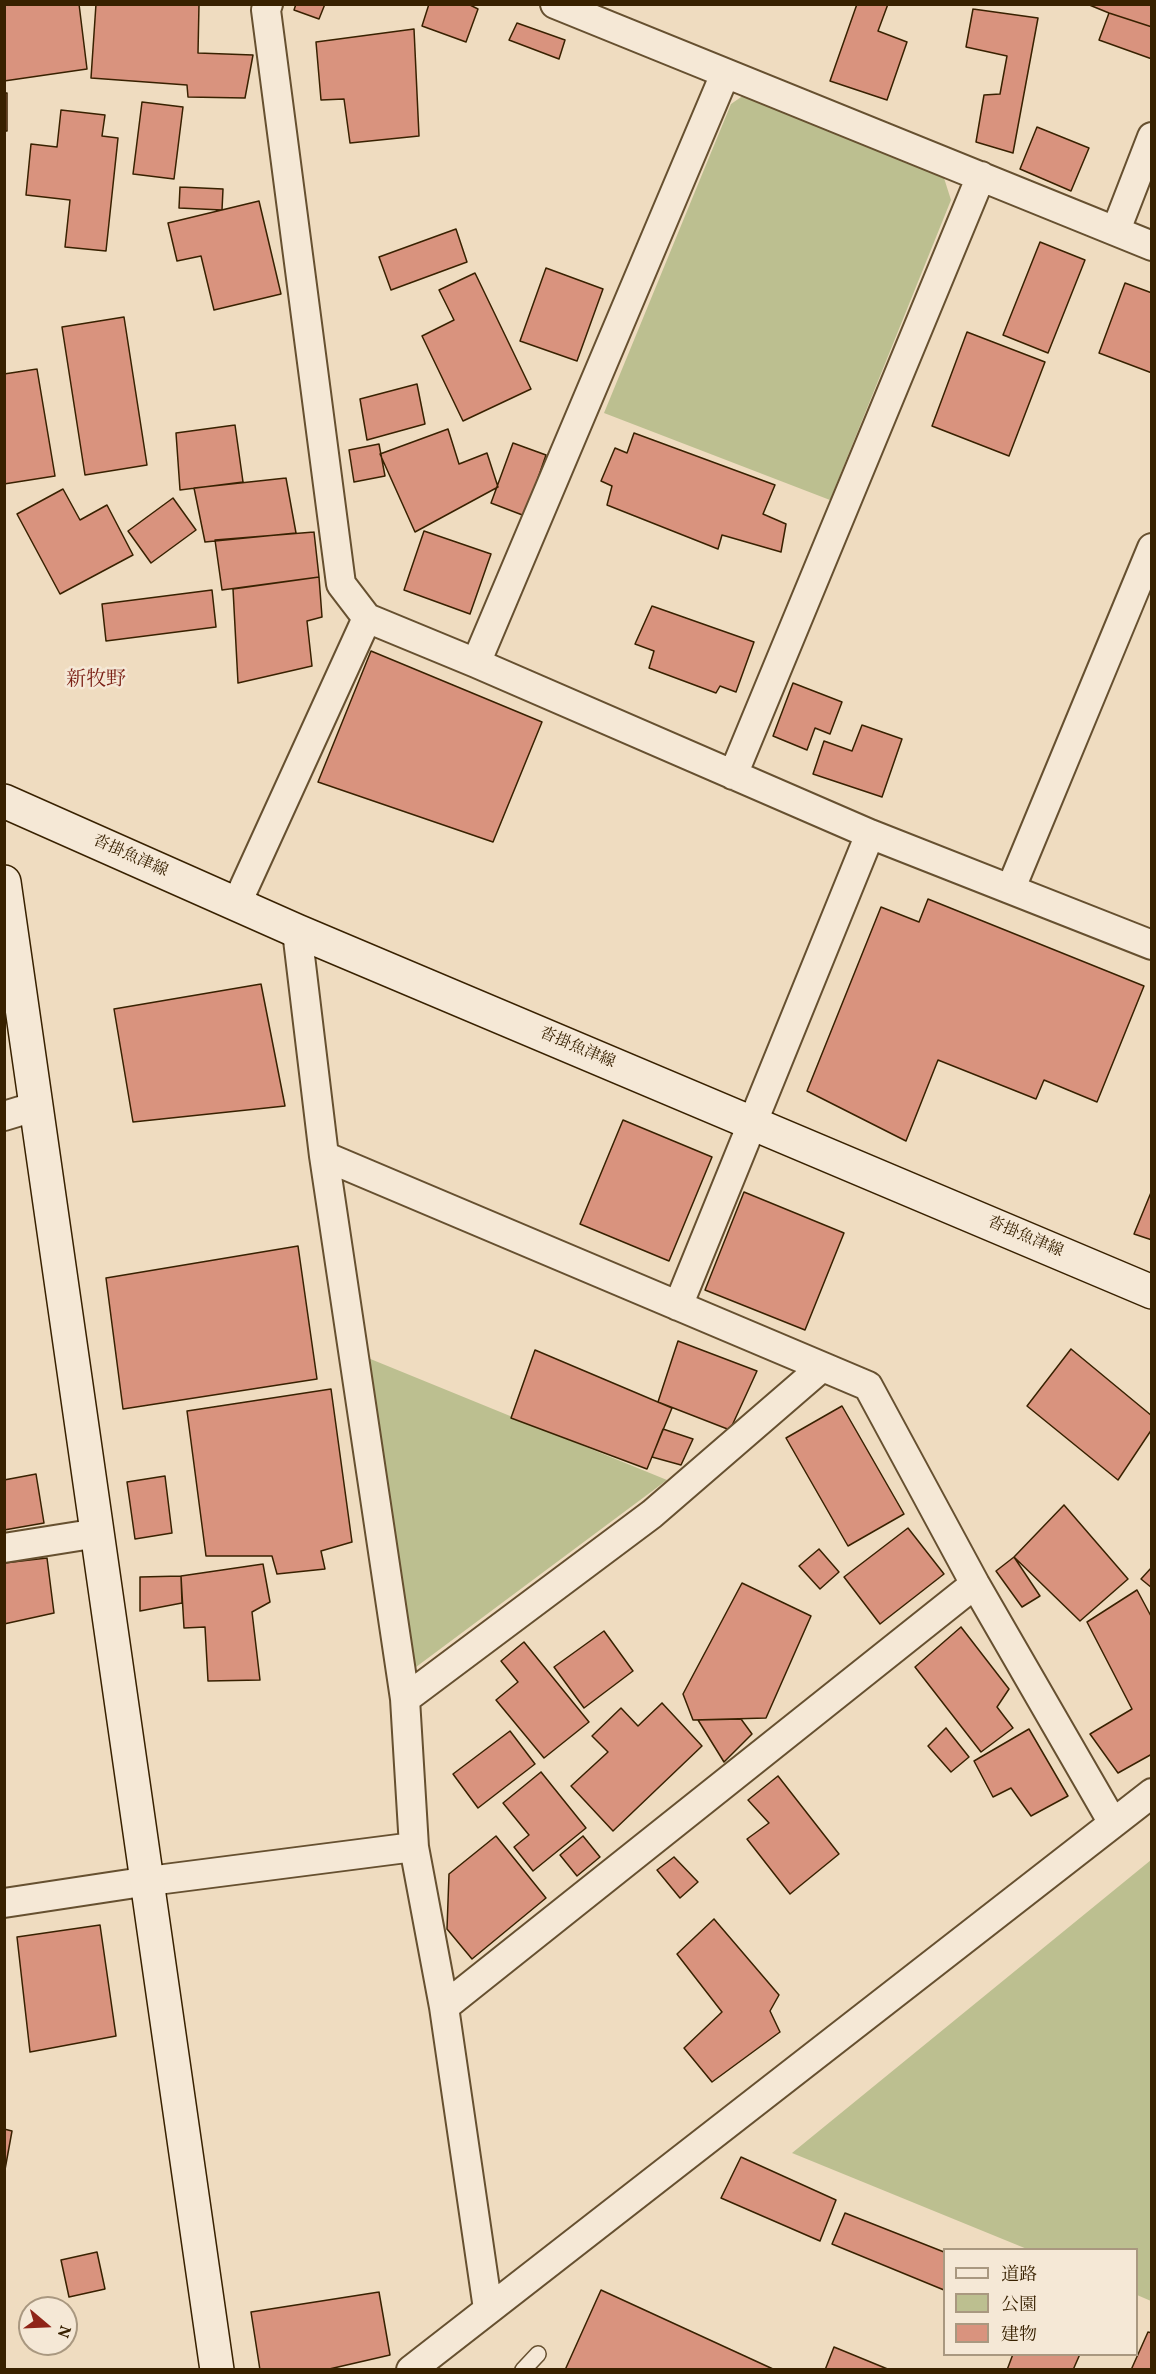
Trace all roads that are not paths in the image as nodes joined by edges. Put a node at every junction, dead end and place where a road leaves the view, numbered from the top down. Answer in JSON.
{"nodes":[{"id":1,"x":268,"y":4,"type":"edge"},
{"id":2,"x":555,"y":4,"type":"edge"},
{"id":3,"x":725,"y":74,"type":"junction"},
{"id":4,"x":1152,"y":137,"type":"edge"},
{"id":5,"x":981,"y":176,"type":"junction"},
{"id":6,"x":1116,"y":230,"type":"junction"},
{"id":7,"x":1152,"y":246,"type":"edge"},
{"id":8,"x":1152,"y":548,"type":"edge"},
{"id":9,"x":367,"y":618,"type":"junction"},
{"id":10,"x":476,"y":663,"type":"junction"},
{"id":11,"x":733,"y":775,"type":"junction"},
{"id":12,"x":4,"y":801,"type":"edge"},
{"id":13,"x":870,"y":834,"type":"junction"},
{"id":14,"x":4,"y":882,"type":"edge"},
{"id":15,"x":1011,"y":888,"type":"junction"},
{"id":16,"x":236,"y":904,"type":"junction"},
{"id":17,"x":297,"y":931,"type":"junction"},
{"id":18,"x":1152,"y":945,"type":"edge"},
{"id":19,"x":37,"y":1107,"type":"junction"},
{"id":20,"x":4,"y":1116,"type":"edge"},
{"id":21,"x":754,"y":1123,"type":"junction"},
{"id":22,"x":324,"y":1156,"type":"junction"},
{"id":23,"x":1152,"y":1293,"type":"edge"},
{"id":24,"x":678,"y":1306,"type":"junction"},
{"id":25,"x":821,"y":1368,"type":"junction"},
{"id":26,"x":98,"y":1533,"type":"junction"},
{"id":27,"x":4,"y":1548,"type":"edge"},
{"id":28,"x":975,"y":1584,"type":"junction"},
{"id":29,"x":405,"y":1699,"type":"junction"},
{"id":30,"x":1152,"y":1793,"type":"edge"},
{"id":31,"x":1113,"y":1823,"type":"junction"},
{"id":32,"x":414,"y":1847,"type":"junction"},
{"id":33,"x":149,"y":1881,"type":"junction"},
{"id":34,"x":4,"y":1903,"type":"edge"},
{"id":35,"x":444,"y":2007,"type":"junction"},
{"id":36,"x":488,"y":2309,"type":"junction"},
{"id":37,"x":538,"y":2354,"type":"dead end"},
{"id":38,"x":217,"y":2370,"type":"edge"},
{"id":39,"x":411,"y":2370,"type":"edge"},
{"id":40,"x":523,"y":2370,"type":"edge"}],
"edges":[{"from":1,"to":9,"type":"street"},
{"from":2,"to":3,"type":"street"},
{"from":3,"to":5,"type":"street"},
{"from":3,"to":10,"type":"street"},
{"from":4,"to":6,"type":"street"},
{"from":5,"to":6,"type":"street"},
{"from":5,"to":11,"type":"street"},
{"from":6,"to":7,"type":"street"},
{"from":8,"to":15,"type":"street"},
{"from":9,"to":10,"type":"street"},
{"from":9,"to":16,"type":"street"},
{"from":10,"to":11,"type":"street"},
{"from":11,"to":13,"type":"street"},
{"from":12,"to":16,"type":"street","name":"沓掛魚津線"},
{"from":13,"to":15,"type":"street"},
{"from":13,"to":21,"type":"street"},
{"from":14,"to":19,"type":"street"},
{"from":15,"to":18,"type":"street"},
{"from":16,"to":17,"type":"street","name":"沓掛魚津線"},
{"from":17,"to":21,"type":"street","name":"沓掛魚津線"},
{"from":17,"to":22,"type":"street"},
{"from":19,"to":20,"type":"street"},
{"from":19,"to":26,"type":"street"},
{"from":21,"to":23,"type":"street","name":"沓掛魚津線"},
{"from":21,"to":24,"type":"street"},
{"from":22,"to":24,"type":"street"},
{"from":22,"to":29,"type":"street"},
{"from":24,"to":25,"type":"street"},
{"from":25,"to":28,"type":"street"},
{"from":25,"to":29,"type":"street"},
{"from":26,"to":27,"type":"street"},
{"from":26,"to":33,"type":"street"},
{"from":28,"to":31,"type":"street"},
{"from":28,"to":35,"type":"street"},
{"from":29,"to":32,"type":"street"},
{"from":30,"to":31,"type":"street"},
{"from":31,"to":36,"type":"street"},
{"from":32,"to":33,"type":"street"},
{"from":32,"to":35,"type":"street"},
{"from":33,"to":34,"type":"street"},
{"from":33,"to":38,"type":"street"},
{"from":35,"to":36,"type":"street"},
{"from":36,"to":39,"type":"street"},
{"from":37,"to":40,"type":"lane"}]}
